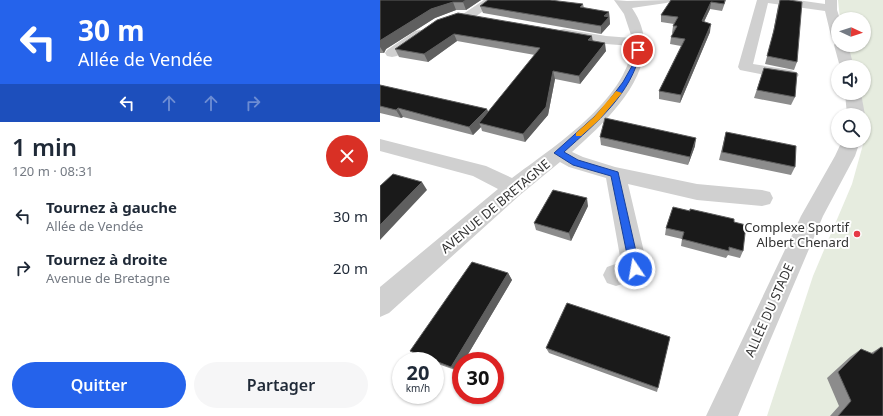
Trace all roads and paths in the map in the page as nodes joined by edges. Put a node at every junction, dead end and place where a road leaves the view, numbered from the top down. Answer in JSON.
{"nodes":[{"id":1,"x":492,"y":0,"type":"edge"},
{"id":2,"x":666,"y":0,"type":"edge"},
{"id":3,"x":763,"y":0,"type":"edge"},
{"id":4,"x":770,"y":0,"type":"edge"},
{"id":5,"x":622,"y":3,"type":"edge"},
{"id":6,"x":831,"y":4,"type":"edge"},
{"id":7,"x":453,"y":17,"type":"edge"},
{"id":8,"x":467,"y":17,"type":"junction"},
{"id":9,"x":482,"y":19,"type":"edge"},
{"id":10,"x":429,"y":27,"type":"edge"},
{"id":11,"x":552,"y":31,"type":"edge"},
{"id":12,"x":638,"y":42,"type":"junction"},
{"id":13,"x":392,"y":53,"type":"dead end"},
{"id":14,"x":791,"y":74,"type":"edge"},
{"id":15,"x":380,"y":145,"type":"edge"},
{"id":16,"x":849,"y":148,"type":"edge"},
{"id":17,"x":558,"y":153,"type":"junction"},
{"id":18,"x":615,"y":174,"type":"junction"},
{"id":19,"x":514,"y":188,"type":"junction"},
{"id":20,"x":762,"y":198,"type":"dead end"},
{"id":21,"x":616,"y":276,"type":"dead end"},
{"id":22,"x":380,"y":304,"type":"edge"},
{"id":23,"x":722,"y":416,"type":"edge"}],
"edges":[{"from":1,"to":8,"type":"street"},
{"from":2,"to":5,"type":"street"},
{"from":3,"to":14,"type":"street"},
{"from":4,"to":6,"type":"street"},
{"from":5,"to":12,"type":"street","name":"AVENUE DE BRETAGNE"},
{"from":7,"to":8,"type":"street"},
{"from":8,"to":9,"type":"street"},
{"from":10,"to":13,"type":"street"},
{"from":11,"to":12,"type":"street"},
{"from":12,"to":17,"type":"street","name":"AVENUE DE BRETAGNE"},
{"from":15,"to":19,"type":"street"},
{"from":16,"to":23,"type":"street","name":"ALLÉE DU STADE"},
{"from":17,"to":18,"type":"street"},
{"from":17,"to":19,"type":"street","name":"AVENUE DE BRETAGNE"},
{"from":18,"to":20,"type":"street"},
{"from":18,"to":21,"type":"street"},
{"from":19,"to":22,"type":"street","name":"AVENUE DE BRETAGNE"}]}
